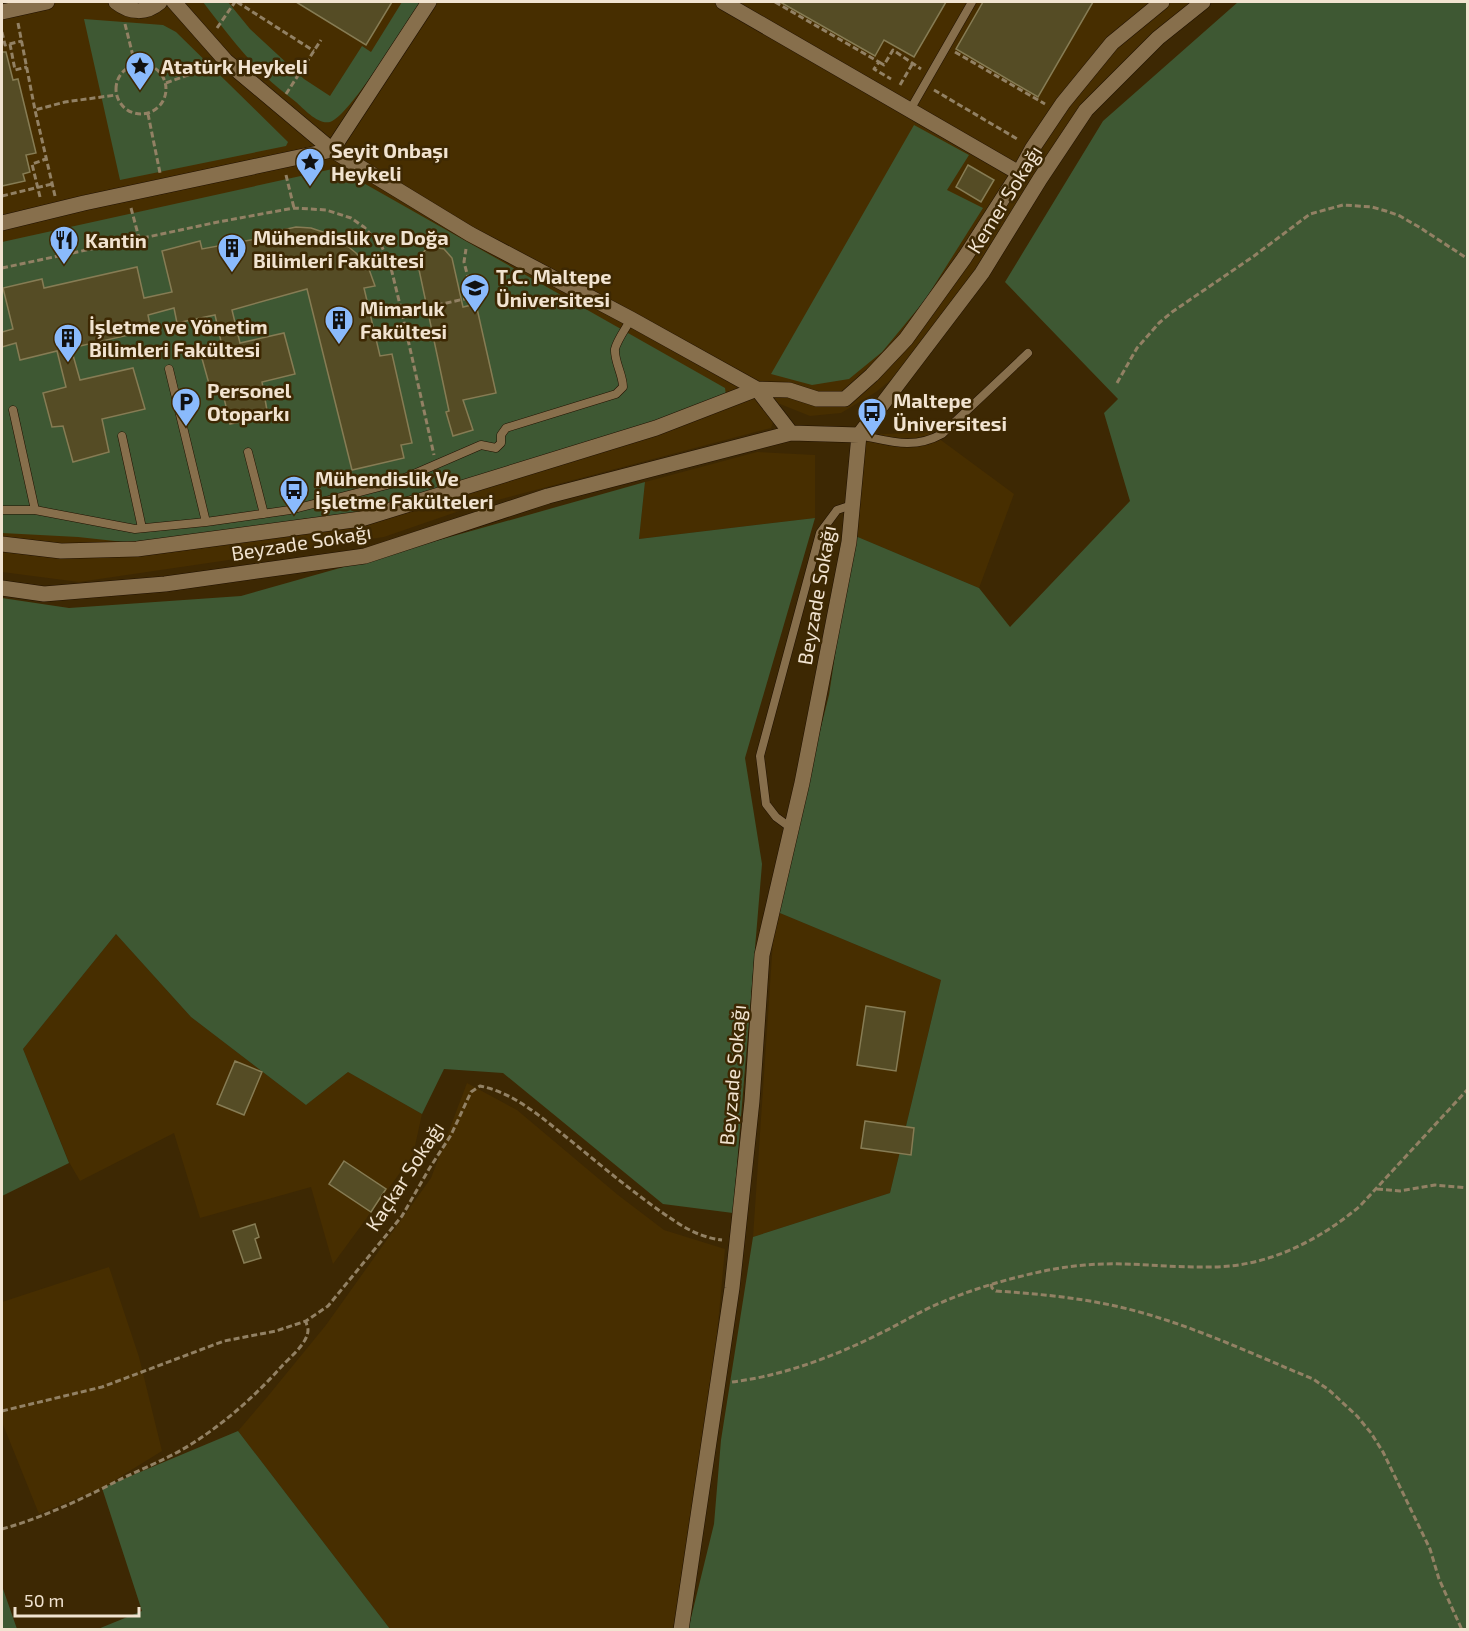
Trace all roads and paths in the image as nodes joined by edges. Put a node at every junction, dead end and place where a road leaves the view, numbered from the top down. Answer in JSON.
{"nodes":[{"id":1,"x":45,"y":2,"type":"edge"},
{"id":2,"x":116,"y":2,"type":"edge"},
{"id":3,"x":160,"y":2,"type":"edge"},
{"id":4,"x":174,"y":2,"type":"edge"},
{"id":5,"x":236,"y":2,"type":"edge"},
{"id":6,"x":429,"y":2,"type":"edge"},
{"id":7,"x":723,"y":2,"type":"edge"},
{"id":8,"x":775,"y":2,"type":"edge"},
{"id":9,"x":972,"y":2,"type":"edge"},
{"id":10,"x":1162,"y":2,"type":"edge"},
{"id":11,"x":1203,"y":2,"type":"edge"},
{"id":12,"x":9,"y":10,"type":"edge"},
{"id":13,"x":125,"y":20,"type":"dead end"},
{"id":14,"x":2,"y":32,"type":"edge"},
{"id":15,"x":321,"y":40,"type":"dead end"},
{"id":16,"x":22,"y":41,"type":"junction"},
{"id":17,"x":208,"y":41,"type":"junction"},
{"id":18,"x":10,"y":44,"type":"junction"},
{"id":19,"x":3,"y":46,"type":"edge"},
{"id":20,"x":314,"y":51,"type":"junction"},
{"id":21,"x":954,"y":51,"type":"dead end"},
{"id":22,"x":226,"y":61,"type":"junction"},
{"id":23,"x":879,"y":62,"type":"junction"},
{"id":24,"x":913,"y":63,"type":"junction"},
{"id":25,"x":135,"y":64,"type":"junction"},
{"id":26,"x":27,"y":67,"type":"junction"},
{"id":27,"x":930,"y":75,"type":"junction"},
{"id":28,"x":166,"y":83,"type":"junction"},
{"id":29,"x":924,"y":86,"type":"junction"},
{"id":30,"x":116,"y":95,"type":"junction"},
{"id":31,"x":278,"y":105,"type":"junction"},
{"id":32,"x":35,"y":110,"type":"junction"},
{"id":33,"x":910,"y":110,"type":"junction"},
{"id":34,"x":1057,"y":112,"type":"junction"},
{"id":35,"x":148,"y":114,"type":"junction"},
{"id":36,"x":1032,"y":149,"type":"junction"},
{"id":37,"x":332,"y":150,"type":"junction"},
{"id":38,"x":46,"y":159,"type":"junction"},
{"id":39,"x":283,"y":161,"type":"junction"},
{"id":40,"x":1019,"y":173,"type":"junction"},
{"id":41,"x":52,"y":184,"type":"junction"},
{"id":42,"x":163,"y":186,"type":"junction"},
{"id":43,"x":38,"y":188,"type":"junction"},
{"id":44,"x":127,"y":194,"type":"junction"},
{"id":45,"x":2,"y":196,"type":"edge"},
{"id":46,"x":294,"y":208,"type":"junction"},
{"id":47,"x":51,"y":211,"type":"junction"},
{"id":48,"x":2,"y":223,"type":"edge"},
{"id":49,"x":470,"y":234,"type":"junction"},
{"id":50,"x":139,"y":238,"type":"junction"},
{"id":51,"x":1467,"y":259,"type":"edge"},
{"id":52,"x":2,"y":267,"type":"edge"},
{"id":53,"x":402,"y":313,"type":"junction"},
{"id":54,"x":631,"y":319,"type":"junction"},
{"id":55,"x":1028,"y":354,"type":"dead end"},
{"id":56,"x":170,"y":369,"type":"dead end"},
{"id":57,"x":1117,"y":383,"type":"dead end"},
{"id":58,"x":757,"y":389,"type":"junction"},
{"id":59,"x":13,"y":410,"type":"dead end"},
{"id":60,"x":791,"y":433,"type":"junction"},
{"id":61,"x":860,"y":435,"type":"junction"},
{"id":62,"x":122,"y":436,"type":"dead end"},
{"id":63,"x":248,"y":452,"type":"dead end"},
{"id":64,"x":436,"y":465,"type":"junction"},
{"id":65,"x":852,"y":505,"type":"junction"},
{"id":66,"x":2,"y":510,"type":"edge"},
{"id":67,"x":35,"y":510,"type":"junction"},
{"id":68,"x":264,"y":514,"type":"junction"},
{"id":69,"x":206,"y":522,"type":"junction"},
{"id":70,"x":142,"y":528,"type":"junction"},
{"id":71,"x":2,"y":544,"type":"edge"},
{"id":72,"x":2,"y":588,"type":"edge"},
{"id":73,"x":791,"y":828,"type":"junction"},
{"id":74,"x":1467,"y":1089,"type":"edge"},
{"id":75,"x":1467,"y":1188,"type":"edge"},
{"id":76,"x":1377,"y":1190,"type":"junction"},
{"id":77,"x":737,"y":1241,"type":"junction"},
{"id":78,"x":991,"y":1284,"type":"junction"},
{"id":79,"x":306,"y":1321,"type":"junction"},
{"id":80,"x":718,"y":1383,"type":"junction"},
{"id":81,"x":2,"y":1411,"type":"edge"},
{"id":82,"x":2,"y":1529,"type":"edge"},
{"id":83,"x":681,"y":1629,"type":"edge"},
{"id":84,"x":1462,"y":1629,"type":"edge"}],
"edges":[{"from":1,"to":12,"type":"street"},
{"from":2,"to":3,"type":"street"},
{"from":4,"to":17,"type":"street"},
{"from":5,"to":17,"type":"path"},
{"from":5,"to":20,"type":"path"},
{"from":6,"to":37,"type":"street"},
{"from":7,"to":33,"type":"street"},
{"from":8,"to":23,"type":"path"},
{"from":9,"to":27,"type":"lane"},
{"from":10,"to":34,"type":"street"},
{"from":11,"to":61,"type":"street","name":"Kemer Sokağı"},
{"from":12,"to":16,"type":"path"},
{"from":13,"to":25,"type":"path"},
{"from":14,"to":19,"type":"path"},
{"from":15,"to":20,"type":"path"},
{"from":16,"to":18,"type":"path"},
{"from":16,"to":26,"type":"path"},
{"from":17,"to":22,"type":"street"},
{"from":18,"to":19,"type":"path"},
{"from":18,"to":26,"type":"path"},
{"from":20,"to":31,"type":"path"},
{"from":21,"to":34,"type":"path"},
{"from":22,"to":28,"type":"path"},
{"from":22,"to":31,"type":"street"},
{"from":23,"to":24,"type":"path"},
{"from":23,"to":24,"type":"path"},
{"from":24,"to":27,"type":"path"},
{"from":25,"to":28,"type":"path"},
{"from":25,"to":30,"type":"path"},
{"from":26,"to":32,"type":"path"},
{"from":27,"to":29,"type":"lane"},
{"from":28,"to":35,"type":"path"},
{"from":29,"to":33,"type":"lane"},
{"from":29,"to":36,"type":"path"},
{"from":30,"to":32,"type":"path"},
{"from":30,"to":35,"type":"path"},
{"from":31,"to":37,"type":"street"},
{"from":32,"to":38,"type":"path"},
{"from":33,"to":40,"type":"street"},
{"from":34,"to":36,"type":"street"},
{"from":35,"to":42,"type":"path"},
{"from":36,"to":40,"type":"street"},
{"from":37,"to":39,"type":"street"},
{"from":37,"to":49,"type":"street"},
{"from":38,"to":41,"type":"path"},
{"from":38,"to":43,"type":"path"},
{"from":39,"to":42,"type":"street"},
{"from":39,"to":46,"type":"path"},
{"from":40,"to":58,"type":"street"},
{"from":41,"to":43,"type":"path"},
{"from":41,"to":47,"type":"path"},
{"from":42,"to":44,"type":"street"},
{"from":43,"to":45,"type":"path"},
{"from":43,"to":47,"type":"path"},
{"from":44,"to":47,"type":"street"},
{"from":44,"to":50,"type":"path"},
{"from":46,"to":50,"type":"path"},
{"from":46,"to":53,"type":"path"},
{"from":47,"to":48,"type":"street"},
{"from":49,"to":53,"type":"path"},
{"from":49,"to":54,"type":"street"},
{"from":50,"to":52,"type":"path"},
{"from":51,"to":57,"type":"path"},
{"from":53,"to":64,"type":"path"},
{"from":54,"to":58,"type":"street"},
{"from":54,"to":64,"type":"lane"},
{"from":55,"to":61,"type":"lane"},
{"from":56,"to":69,"type":"lane"},
{"from":58,"to":60,"type":"street"},
{"from":58,"to":71,"type":"street"},
{"from":59,"to":67,"type":"lane"},
{"from":60,"to":61,"type":"street","name":"Beyzade Sokağı"},
{"from":60,"to":72,"type":"street","name":"Beyzade Sokağı"},
{"from":61,"to":65,"type":"street","name":"Beyzade Sokağı"},
{"from":62,"to":70,"type":"lane"},
{"from":63,"to":68,"type":"lane"},
{"from":64,"to":68,"type":"lane"},
{"from":65,"to":73,"type":"street","name":"Beyzade Sokağı"},
{"from":65,"to":73,"type":"lane"},
{"from":66,"to":67,"type":"lane"},
{"from":67,"to":70,"type":"lane"},
{"from":68,"to":69,"type":"lane"},
{"from":69,"to":70,"type":"lane"},
{"from":73,"to":77,"type":"street","name":"Beyzade Sokağı"},
{"from":74,"to":76,"type":"path"},
{"from":75,"to":76,"type":"path"},
{"from":76,"to":78,"type":"path"},
{"from":77,"to":79,"type":"path","name":"Kaçkar Sokağı"},
{"from":77,"to":80,"type":"street","name":"Beyzade Sokağı"},
{"from":78,"to":80,"type":"path"},
{"from":78,"to":84,"type":"path"},
{"from":79,"to":81,"type":"path","name":"Kaçkar Sokağı"},
{"from":79,"to":82,"type":"path"},
{"from":80,"to":83,"type":"street","name":"Beyzade Sokağı"}]}
